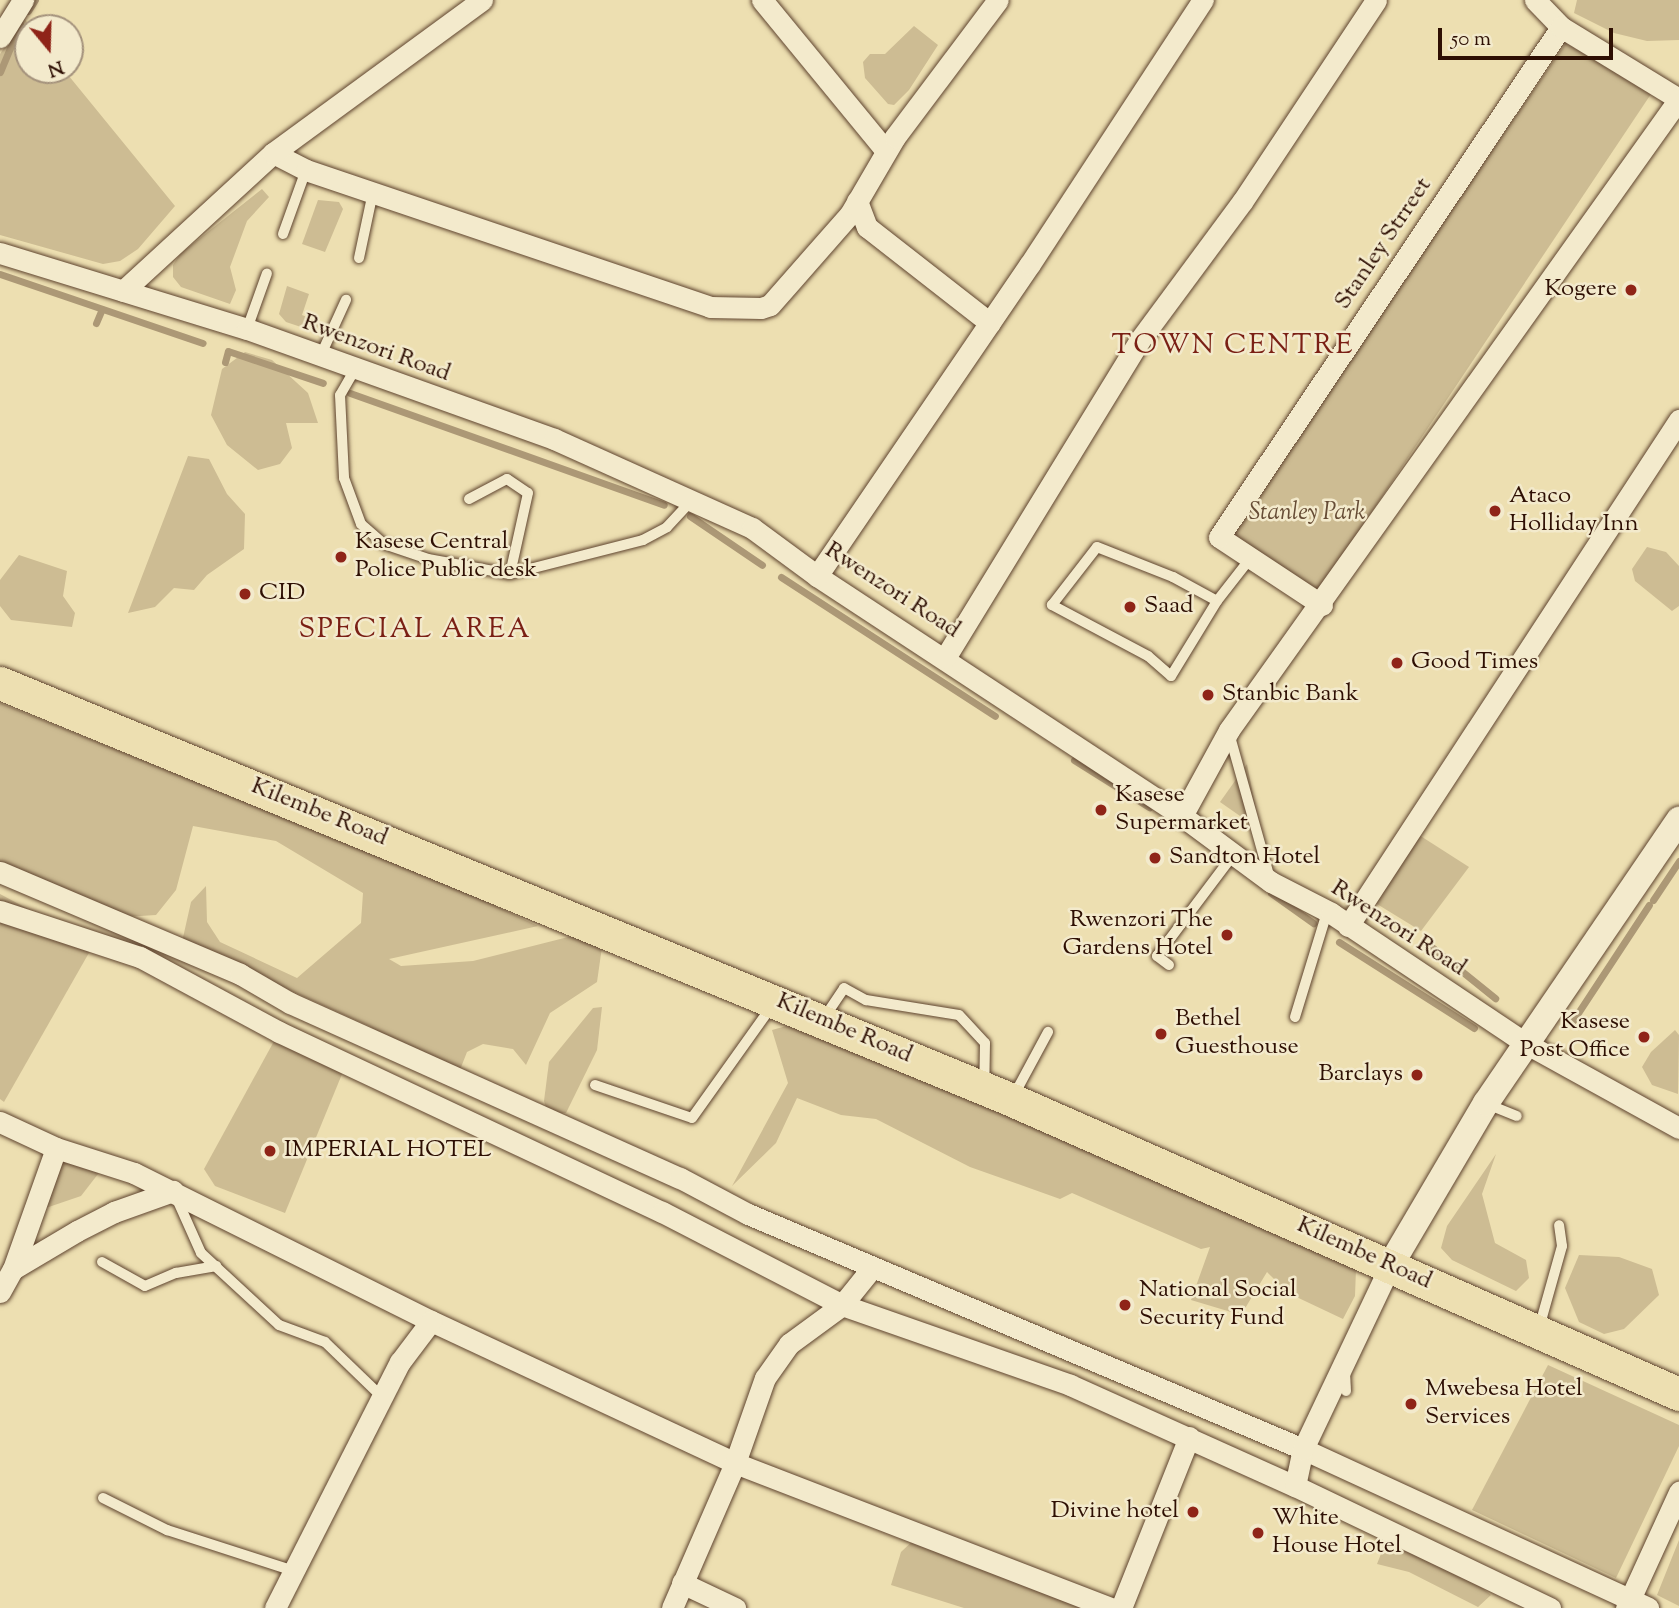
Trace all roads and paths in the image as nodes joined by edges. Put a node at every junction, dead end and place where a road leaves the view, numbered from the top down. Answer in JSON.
{"nodes":[{"id":1,"x":23,"y":0,"type":"edge"},
{"id":2,"x":482,"y":0,"type":"edge"},
{"id":3,"x":762,"y":0,"type":"edge"},
{"id":4,"x":998,"y":0,"type":"edge"},
{"id":5,"x":1203,"y":0,"type":"edge"},
{"id":6,"x":1376,"y":0,"type":"edge"},
{"id":7,"x":1535,"y":0,"type":"edge"},
{"id":8,"x":1561,"y":27,"type":"junction"},
{"id":9,"x":0,"y":37,"type":"edge"},
{"id":10,"x":1679,"y":99,"type":"edge"},
{"id":11,"x":886,"y":151,"type":"junction"},
{"id":12,"x":273,"y":153,"type":"junction"},
{"id":13,"x":306,"y":170,"type":"junction"},
{"id":14,"x":373,"y":192,"type":"junction"},
{"id":15,"x":857,"y":201,"type":"junction"},
{"id":16,"x":839,"y":226,"type":"junction"},
{"id":17,"x":867,"y":227,"type":"junction"},
{"id":18,"x":283,"y":234,"type":"dead end"},
{"id":19,"x":0,"y":253,"type":"edge"},
{"id":20,"x":359,"y":258,"type":"dead end"},
{"id":21,"x":267,"y":274,"type":"dead end"},
{"id":22,"x":123,"y":291,"type":"junction"},
{"id":23,"x":346,"y":300,"type":"dead end"},
{"id":24,"x":990,"y":323,"type":"junction"},
{"id":25,"x":247,"y":329,"type":"junction"},
{"id":26,"x":320,"y":357,"type":"junction"},
{"id":27,"x":354,"y":371,"type":"junction"},
{"id":28,"x":1679,"y":420,"type":"edge"},
{"id":29,"x":469,"y":499,"type":"dead end"},
{"id":30,"x":693,"y":499,"type":"junction"},
{"id":31,"x":1249,"y":560,"type":"junction"},
{"id":32,"x":510,"y":574,"type":"junction"},
{"id":33,"x":817,"y":576,"type":"junction"},
{"id":34,"x":1217,"y":601,"type":"junction"},
{"id":35,"x":1322,"y":605,"type":"junction"},
{"id":36,"x":945,"y":658,"type":"junction"},
{"id":37,"x":0,"y":683,"type":"edge"},
{"id":38,"x":1228,"y":730,"type":"junction"},
{"id":39,"x":1182,"y":816,"type":"junction"},
{"id":40,"x":1679,"y":820,"type":"edge"},
{"id":41,"x":1234,"y":855,"type":"junction"},
{"id":42,"x":0,"y":872,"type":"edge"},
{"id":43,"x":1271,"y":882,"type":"junction"},
{"id":44,"x":0,"y":911,"type":"edge"},
{"id":45,"x":1339,"y":920,"type":"junction"},
{"id":46,"x":1169,"y":965,"type":"dead end"},
{"id":47,"x":776,"y":1001,"type":"junction"},
{"id":48,"x":1295,"y":1017,"type":"dead end"},
{"id":49,"x":822,"y":1020,"type":"junction"},
{"id":50,"x":1048,"y":1032,"type":"dead end"},
{"id":51,"x":1525,"y":1043,"type":"junction"},
{"id":52,"x":595,"y":1085,"type":"dead end"},
{"id":53,"x":998,"y":1094,"type":"junction"},
{"id":54,"x":1486,"y":1103,"type":"junction"},
{"id":55,"x":1517,"y":1116,"type":"dead end"},
{"id":56,"x":0,"y":1122,"type":"edge"},
{"id":57,"x":1679,"y":1128,"type":"edge"},
{"id":58,"x":56,"y":1148,"type":"junction"},
{"id":59,"x":173,"y":1191,"type":"junction"},
{"id":60,"x":1559,"y":1225,"type":"dead end"},
{"id":61,"x":102,"y":1262,"type":"dead end"},
{"id":62,"x":1390,"y":1265,"type":"junction"},
{"id":63,"x":216,"y":1266,"type":"junction"},
{"id":64,"x":872,"y":1268,"type":"junction"},
{"id":65,"x":13,"y":1269,"type":"junction"},
{"id":66,"x":0,"y":1292,"type":"edge"},
{"id":67,"x":842,"y":1305,"type":"junction"},
{"id":68,"x":431,"y":1321,"type":"junction"},
{"id":69,"x":1538,"y":1331,"type":"junction"},
{"id":70,"x":1345,"y":1369,"type":"junction"},
{"id":71,"x":1346,"y":1391,"type":"dead end"},
{"id":72,"x":1679,"y":1394,"type":"edge"},
{"id":73,"x":384,"y":1399,"type":"junction"},
{"id":74,"x":1189,"y":1437,"type":"junction"},
{"id":75,"x":1303,"y":1450,"type":"junction"},
{"id":76,"x":735,"y":1463,"type":"junction"},
{"id":77,"x":1295,"y":1486,"type":"junction"},
{"id":78,"x":1679,"y":1492,"type":"edge"},
{"id":79,"x":103,"y":1498,"type":"dead end"},
{"id":80,"x":294,"y":1571,"type":"junction"},
{"id":81,"x":682,"y":1583,"type":"junction"},
{"id":82,"x":1627,"y":1604,"type":"edge"},
{"id":83,"x":275,"y":1608,"type":"edge"},
{"id":84,"x":671,"y":1608,"type":"edge"},
{"id":85,"x":735,"y":1608,"type":"edge"},
{"id":86,"x":1110,"y":1608,"type":"edge"},
{"id":87,"x":1121,"y":1608,"type":"edge"},
{"id":88,"x":1550,"y":1608,"type":"edge"},
{"id":89,"x":1648,"y":1608,"type":"edge"}],
"edges":[{"from":1,"to":9,"type":"street"},
{"from":2,"to":12,"type":"street"},
{"from":3,"to":11,"type":"street"},
{"from":4,"to":11,"type":"street"},
{"from":5,"to":24,"type":"street"},
{"from":6,"to":36,"type":"street"},
{"from":7,"to":8,"type":"street"},
{"from":8,"to":10,"type":"street"},
{"from":8,"to":31,"type":"street","name":"Stanley Strreet"},
{"from":10,"to":35,"type":"street"},
{"from":11,"to":15,"type":"street"},
{"from":12,"to":13,"type":"street"},
{"from":12,"to":22,"type":"street"},
{"from":13,"to":14,"type":"street"},
{"from":13,"to":18,"type":"lane"},
{"from":14,"to":16,"type":"street"},
{"from":14,"to":20,"type":"lane"},
{"from":15,"to":16,"type":"street"},
{"from":15,"to":17,"type":"street"},
{"from":16,"to":17,"type":"street"},
{"from":17,"to":24,"type":"street"},
{"from":19,"to":22,"type":"street","name":"Rwenzori Road"},
{"from":21,"to":25,"type":"lane"},
{"from":22,"to":25,"type":"street","name":"Rwenzori Road"},
{"from":23,"to":26,"type":"lane"},
{"from":24,"to":33,"type":"street"},
{"from":25,"to":26,"type":"street","name":"Rwenzori Road"},
{"from":26,"to":27,"type":"street","name":"Rwenzori Road"},
{"from":27,"to":30,"type":"street","name":"Rwenzori Road"},
{"from":27,"to":32,"type":"lane"},
{"from":28,"to":45,"type":"street"},
{"from":29,"to":32,"type":"lane"},
{"from":30,"to":32,"type":"lane"},
{"from":30,"to":33,"type":"street","name":"Rwenzori Road"},
{"from":31,"to":34,"type":"lane"},
{"from":31,"to":35,"type":"street","name":"Stanley Strreet"},
{"from":33,"to":36,"type":"street","name":"Rwenzori Road"},
{"from":34,"to":34,"type":"lane"},
{"from":35,"to":38,"type":"street"},
{"from":36,"to":39,"type":"street","name":"Rwenzori Road"},
{"from":37,"to":47,"type":"main road","name":"Kilembe Road"},
{"from":38,"to":39,"type":"street"},
{"from":38,"to":43,"type":"lane"},
{"from":39,"to":41,"type":"street","name":"Rwenzori Road"},
{"from":40,"to":51,"type":"street"},
{"from":41,"to":43,"type":"street","name":"Rwenzori Road"},
{"from":41,"to":46,"type":"lane"},
{"from":42,"to":64,"type":"street"},
{"from":43,"to":45,"type":"street","name":"Rwenzori Road"},
{"from":44,"to":67,"type":"street"},
{"from":45,"to":48,"type":"lane"},
{"from":45,"to":51,"type":"street","name":"Rwenzori Road"},
{"from":47,"to":49,"type":"main road","name":"Kilembe Road"},
{"from":47,"to":52,"type":"lane"},
{"from":49,"to":53,"type":"main road","name":"Kilembe Road"},
{"from":49,"to":53,"type":"lane"},
{"from":50,"to":53,"type":"lane"},
{"from":51,"to":54,"type":"street"},
{"from":51,"to":57,"type":"street","name":"Rwenzori Road"},
{"from":53,"to":62,"type":"main road","name":"Kilembe Road"},
{"from":54,"to":55,"type":"lane"},
{"from":54,"to":62,"type":"street"},
{"from":56,"to":58,"type":"street"},
{"from":58,"to":59,"type":"street"},
{"from":58,"to":65,"type":"street"},
{"from":59,"to":63,"type":"lane"},
{"from":59,"to":65,"type":"street"},
{"from":59,"to":68,"type":"street"},
{"from":60,"to":69,"type":"lane"},
{"from":61,"to":63,"type":"lane"},
{"from":62,"to":69,"type":"main road","name":"Kilembe Road"},
{"from":62,"to":70,"type":"street"},
{"from":63,"to":73,"type":"lane"},
{"from":64,"to":67,"type":"street"},
{"from":64,"to":75,"type":"street"},
{"from":65,"to":66,"type":"street"},
{"from":67,"to":74,"type":"street"},
{"from":67,"to":76,"type":"street"},
{"from":68,"to":73,"type":"street"},
{"from":68,"to":76,"type":"street"},
{"from":69,"to":72,"type":"main road","name":"Kilembe Road"},
{"from":70,"to":71,"type":"lane"},
{"from":70,"to":75,"type":"street"},
{"from":73,"to":80,"type":"street"},
{"from":74,"to":77,"type":"street"},
{"from":74,"to":87,"type":"street"},
{"from":75,"to":77,"type":"street"},
{"from":75,"to":82,"type":"street"},
{"from":76,"to":81,"type":"street"},
{"from":76,"to":86,"type":"street"},
{"from":77,"to":88,"type":"street"},
{"from":78,"to":82,"type":"street"},
{"from":79,"to":80,"type":"lane"},
{"from":80,"to":83,"type":"street"},
{"from":81,"to":84,"type":"street"},
{"from":81,"to":85,"type":"street"},
{"from":82,"to":89,"type":"street"}]}
